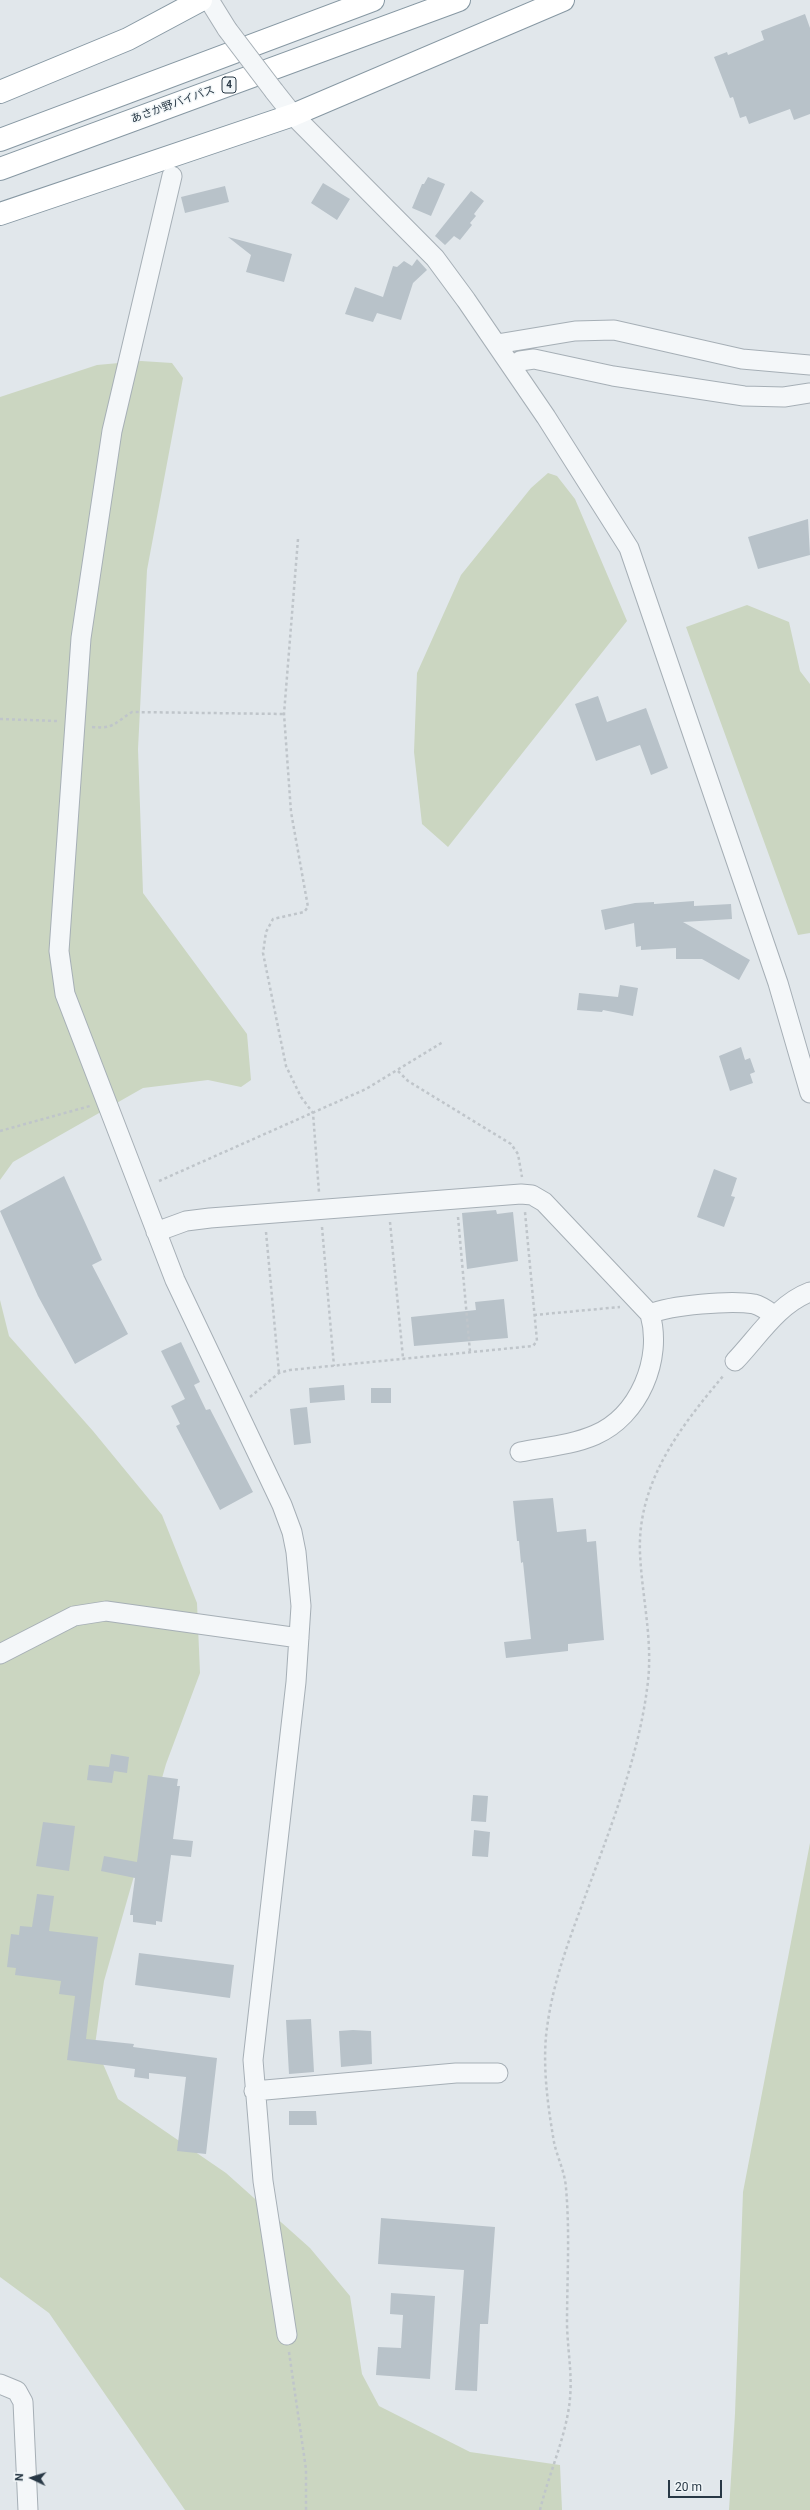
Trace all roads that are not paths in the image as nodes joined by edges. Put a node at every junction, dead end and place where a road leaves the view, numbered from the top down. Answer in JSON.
{"nodes":[{"id":1,"x":201,"y":0,"type":"edge"},
{"id":2,"x":209,"y":0,"type":"edge"},
{"id":3,"x":373,"y":0,"type":"edge"},
{"id":4,"x":459,"y":0,"type":"edge"},
{"id":5,"x":563,"y":0,"type":"edge"},
{"id":6,"x":0,"y":92,"type":"edge"},
{"id":7,"x":293,"y":115,"type":"junction"},
{"id":8,"x":0,"y":140,"type":"edge"},
{"id":9,"x":0,"y":169,"type":"edge"},
{"id":10,"x":172,"y":176,"type":"dead end"},
{"id":11,"x":0,"y":214,"type":"edge"},
{"id":12,"x":497,"y":344,"type":"junction"},
{"id":13,"x":810,"y":365,"type":"edge"},
{"id":14,"x":512,"y":366,"type":"junction"},
{"id":15,"x":810,"y":393,"type":"edge"},
{"id":16,"x":810,"y":1093,"type":"edge"},
{"id":17,"x":156,"y":1232,"type":"junction"},
{"id":18,"x":810,"y":1292,"type":"edge"},
{"id":19,"x":646,"y":1310,"type":"junction"},
{"id":20,"x":775,"y":1316,"type":"junction"},
{"id":21,"x":735,"y":1361,"type":"road end"},
{"id":22,"x":520,"y":1452,"type":"dead end"},
{"id":23,"x":299,"y":1638,"type":"junction"},
{"id":24,"x":0,"y":1654,"type":"edge"},
{"id":25,"x":498,"y":2073,"type":"dead end"},
{"id":26,"x":254,"y":2091,"type":"junction"},
{"id":27,"x":287,"y":2335,"type":"road end"},
{"id":28,"x":0,"y":2384,"type":"edge"},
{"id":29,"x":28,"y":2510,"type":"edge"}],
"edges":[{"from":1,"to":6,"type":"highway"},
{"from":2,"to":7,"type":"street","bridge":true},
{"from":3,"to":8,"type":"highway"},
{"from":4,"to":9,"type":"highway","name":"あさか野バイパス","number":"4"},
{"from":5,"to":7,"type":"highway"},
{"from":7,"to":11,"type":"highway"},
{"from":7,"to":12,"type":"street"},
{"from":10,"to":17,"type":"street"},
{"from":12,"to":13,"type":"street"},
{"from":12,"to":14,"type":"street"},
{"from":14,"to":15,"type":"street"},
{"from":14,"to":16,"type":"street"},
{"from":17,"to":19,"type":"street"},
{"from":17,"to":23,"type":"street"},
{"from":18,"to":20,"type":"street"},
{"from":19,"to":20,"type":"street"},
{"from":19,"to":22,"type":"street"},
{"from":20,"to":21,"type":"street"},
{"from":23,"to":24,"type":"street"},
{"from":23,"to":26,"type":"street"},
{"from":25,"to":26,"type":"street"},
{"from":26,"to":27,"type":"street"},
{"from":28,"to":29,"type":"street"}]}
